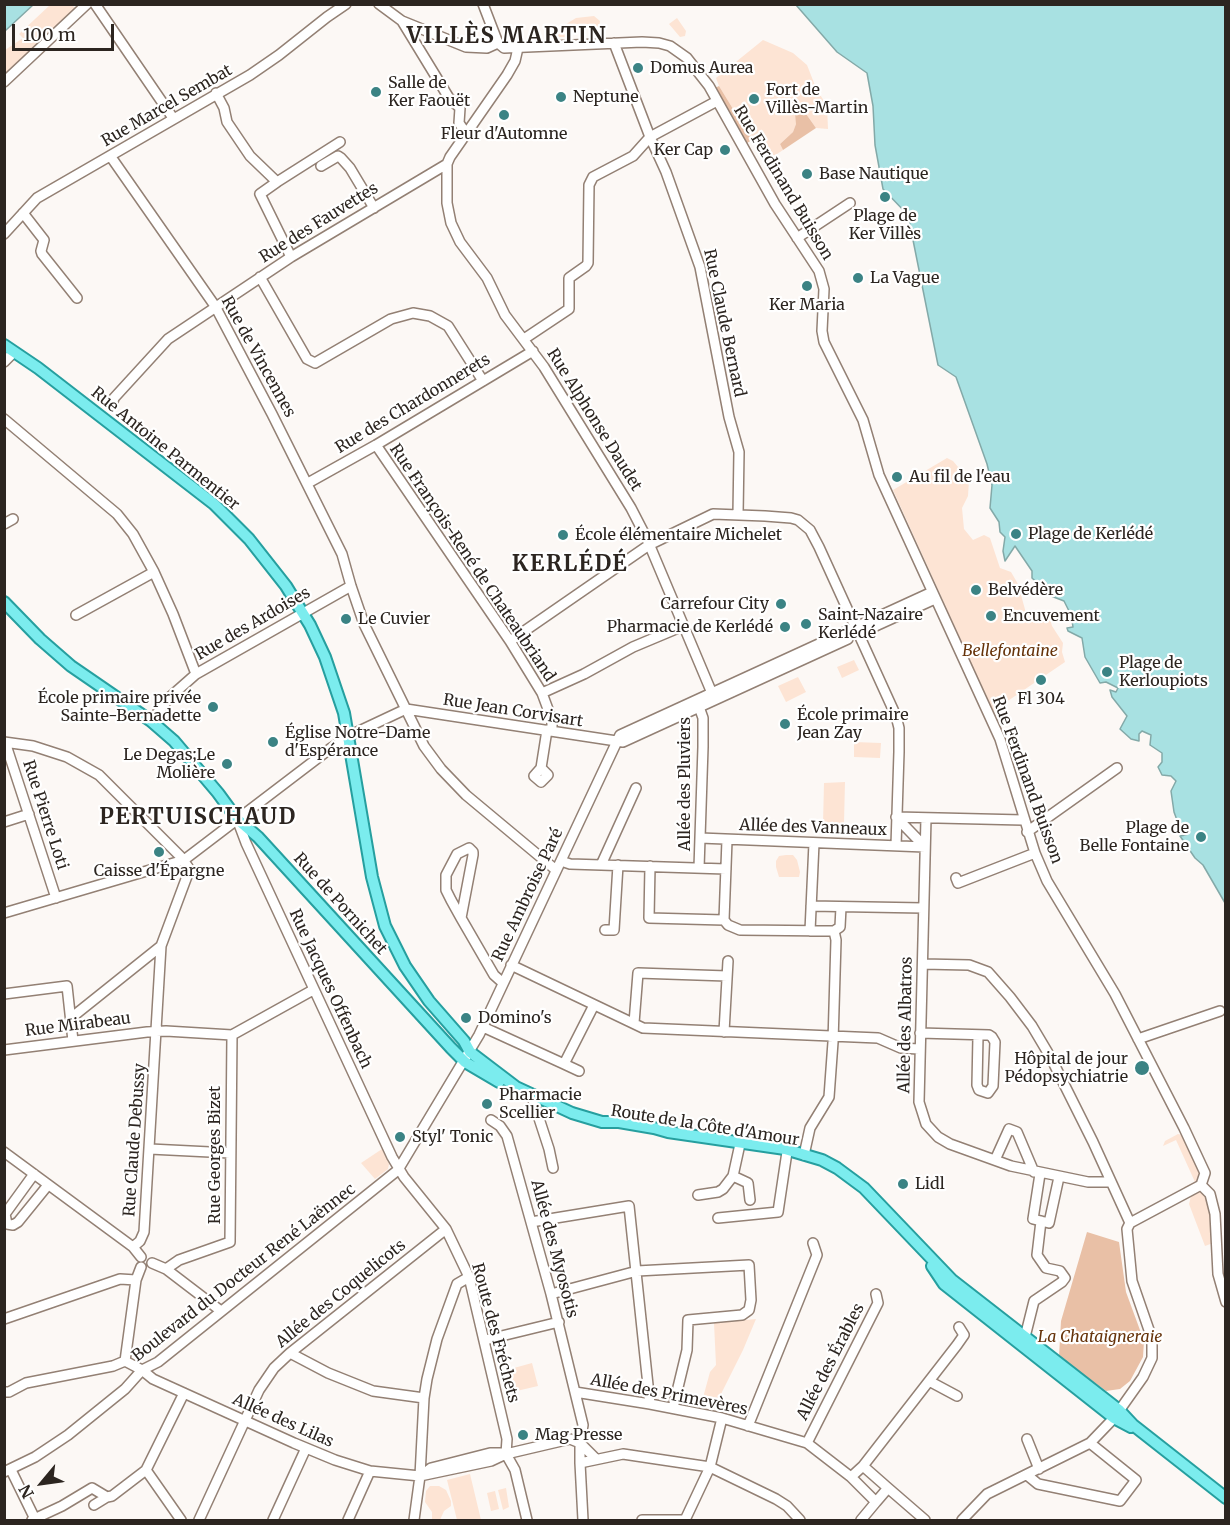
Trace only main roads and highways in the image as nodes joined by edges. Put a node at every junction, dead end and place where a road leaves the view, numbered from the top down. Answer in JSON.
{"nodes":[{"id":1,"x":9,"y":349,"type":"edge"},
{"id":2,"x":4,"y":602,"type":"edge"},
{"id":3,"x":467,"y":1057,"type":"junction"},
{"id":4,"x":500,"y":1075,"type":"joint"},
{"id":5,"x":1117,"y":1414,"type":"junction"},
{"id":6,"x":1226,"y":1500,"type":"edge"}],
"edges":[{"from":1,"to":3,"type":"main road","name":"Rue Antoine Parmentier"},
{"from":2,"to":3,"type":"main road","name":"Rue de Pornichet"},
{"from":3,"to":4,"type":"main road","name":"Rue Antoine Parmentier"},
{"from":3,"to":5,"type":"main road","name":"Route de la Côte d'Amour"},
{"from":4,"to":5,"type":"main road","name":"Route de la Côte d'Amour"},
{"from":5,"to":6,"type":"main road","name":"Route de la Côte d'Amour"}]}
